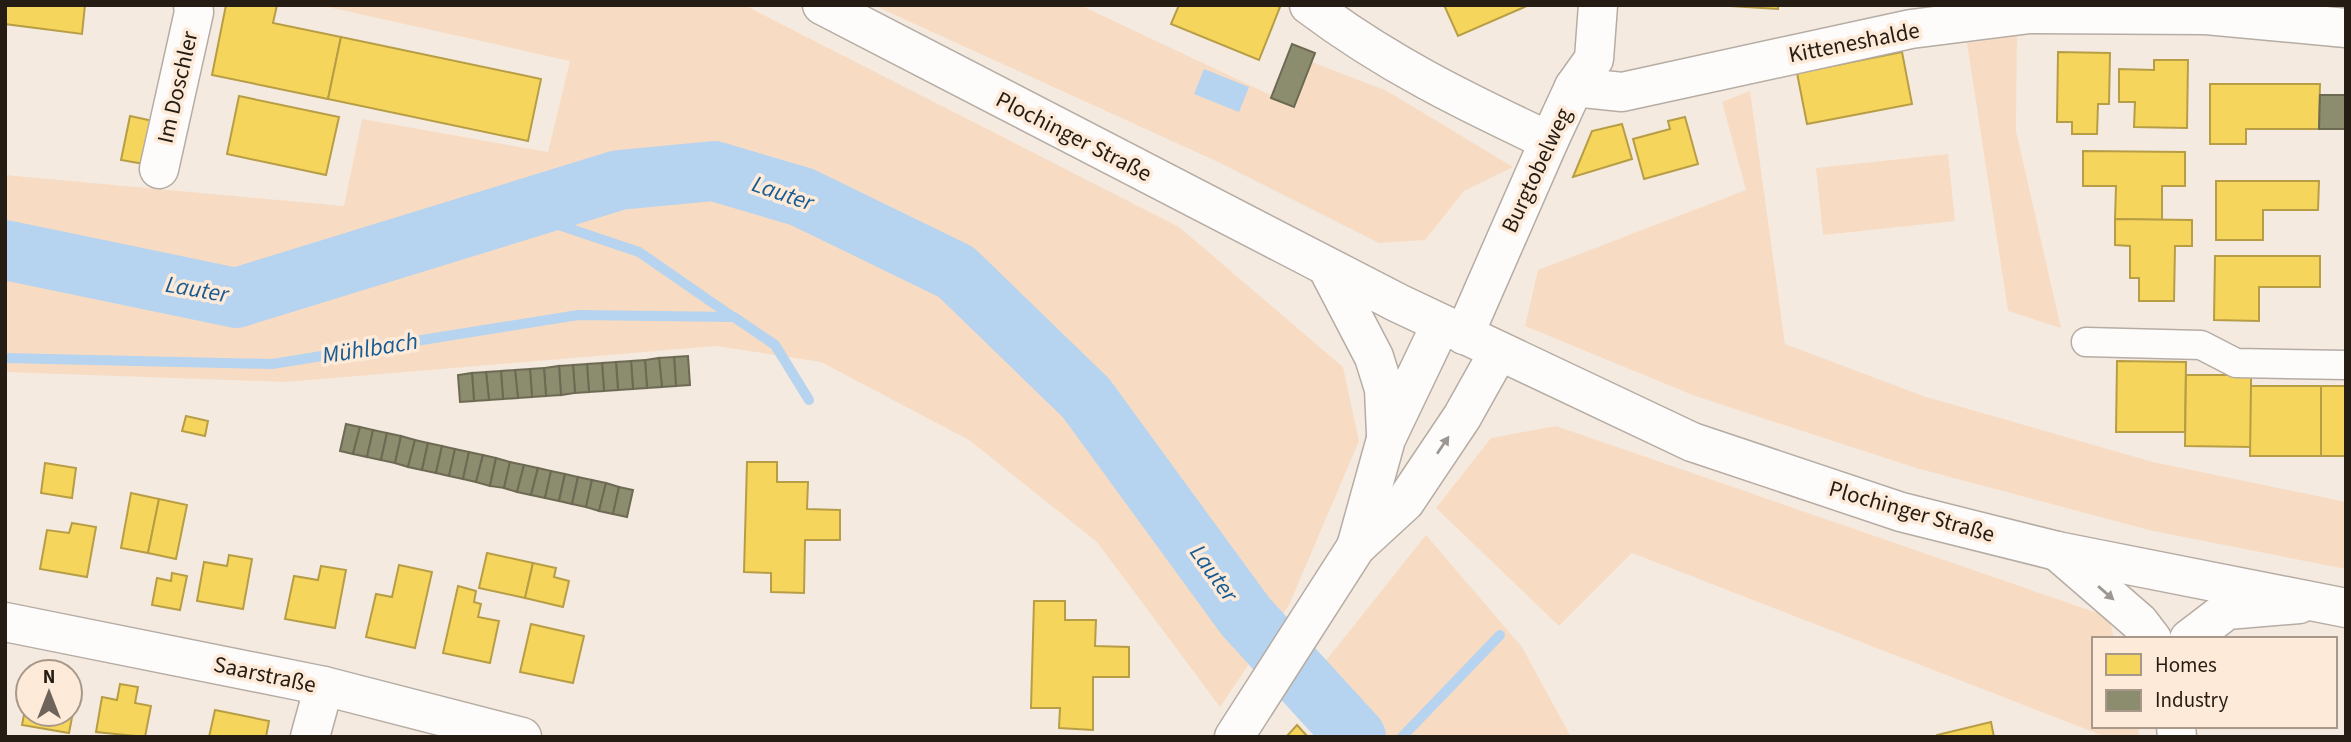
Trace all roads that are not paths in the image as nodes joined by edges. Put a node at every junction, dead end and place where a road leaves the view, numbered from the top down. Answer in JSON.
{"nodes":[{"id":1,"x":193,"y":5,"type":"edge"},
{"id":2,"x":822,"y":5,"type":"edge"},
{"id":3,"x":1309,"y":5,"type":"edge"},
{"id":4,"x":1598,"y":5,"type":"edge"},
{"id":5,"x":2346,"y":28,"type":"edge"},
{"id":6,"x":1574,"y":87,"type":"junction"},
{"id":7,"x":1549,"y":141,"type":"junction"},
{"id":8,"x":159,"y":169,"type":"dead end"},
{"id":9,"x":1327,"y":267,"type":"junction"},
{"id":10,"x":1452,"y":329,"type":"junction"},
{"id":11,"x":2085,"y":342,"type":"dead end"},
{"id":12,"x":1499,"y":351,"type":"junction"},
{"id":13,"x":2346,"y":365,"type":"edge"},
{"id":14,"x":1386,"y":439,"type":"junction"},
{"id":15,"x":1356,"y":547,"type":"junction"},
{"id":16,"x":2057,"y":551,"type":"junction"},
{"id":17,"x":2332,"y":605,"type":"edge"},
{"id":18,"x":5,"y":622,"type":"edge"},
{"id":19,"x":2150,"y":637,"type":"edge"},
{"id":20,"x":2192,"y":637,"type":"edge"},
{"id":21,"x":324,"y":686,"type":"junction"},
{"id":22,"x":1239,"y":728,"type":"edge"},
{"id":23,"x":310,"y":737,"type":"edge"},
{"id":24,"x":522,"y":737,"type":"edge"}],
"edges":[{"from":1,"to":8,"type":"main road","name":"Im Doschler"},
{"from":2,"to":9,"type":"main road","name":"Plochinger Straße"},
{"from":3,"to":7,"type":"main road"},
{"from":4,"to":6,"type":"main road","name":"Burgtobelweg"},
{"from":5,"to":6,"type":"main road","name":"Kitteneshalde"},
{"from":6,"to":7,"type":"main road","name":"Burgtobelweg"},
{"from":7,"to":10,"type":"main road","name":"Burgtobelweg"},
{"from":9,"to":10,"type":"main road","name":"Plochinger Straße"},
{"from":9,"to":14,"type":"main road"},
{"from":10,"to":12,"type":"main road","name":"Plochinger Straße"},
{"from":10,"to":14,"type":"main road"},
{"from":11,"to":13,"type":"street"},
{"from":15,"to":12,"type":"main road","one_way":true},
{"from":12,"to":16,"type":"main road","name":"Plochinger Straße"},
{"from":14,"to":15,"type":"main road"},
{"from":15,"to":22,"type":"main road"},
{"from":16,"to":17,"type":"main road","name":"Plochinger Straße"},
{"from":16,"to":19,"type":"main road","one_way":true},
{"from":17,"to":20,"type":"main road"},
{"from":18,"to":21,"type":"main road","name":"Saarstraße"},
{"from":21,"to":23,"type":"main road"},
{"from":21,"to":24,"type":"main road","name":"Saarstraße"}]}
